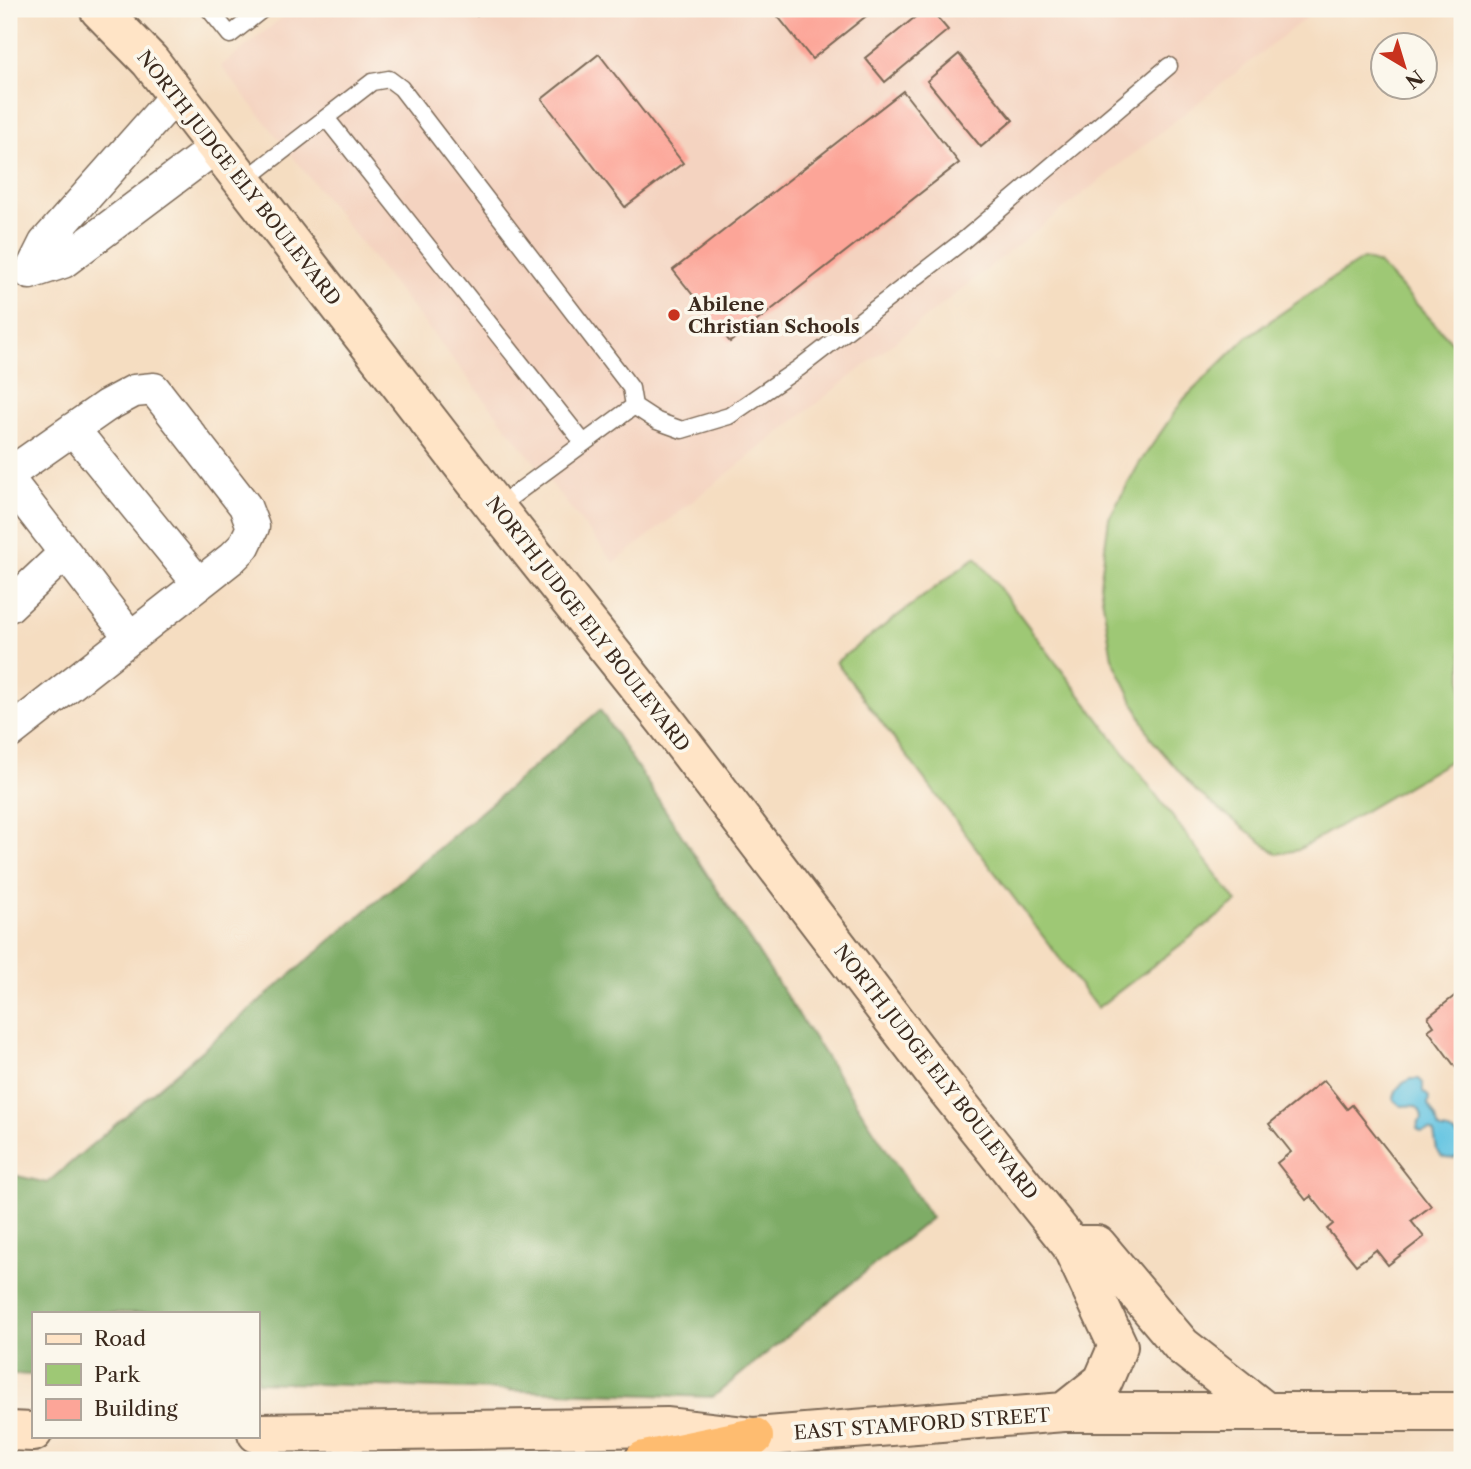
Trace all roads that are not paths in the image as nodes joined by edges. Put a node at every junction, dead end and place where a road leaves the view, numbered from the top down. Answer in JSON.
{"nodes":[{"id":1,"x":99,"y":9,"type":"edge"},
{"id":2,"x":109,"y":9,"type":"edge"},
{"id":3,"x":209,"y":9,"type":"edge"},
{"id":4,"x":263,"y":9,"type":"edge"},
{"id":5,"x":150,"y":61,"type":"junction"},
{"id":6,"x":1169,"y":66,"type":"dead end"},
{"id":7,"x":176,"y":95,"type":"junction"},
{"id":8,"x":326,"y":118,"type":"junction"},
{"id":9,"x":216,"y":147,"type":"junction"},
{"id":10,"x":244,"y":181,"type":"junction"},
{"id":11,"x":20,"y":281,"type":"edge"},
{"id":12,"x":634,"y":406,"type":"junction"},
{"id":13,"x":73,"y":429,"type":"junction"},
{"id":14,"x":583,"y":442,"type":"junction"},
{"id":15,"x":9,"y":474,"type":"edge"},
{"id":16,"x":9,"y":481,"type":"edge"},
{"id":17,"x":496,"y":508,"type":"junction"},
{"id":18,"x":65,"y":553,"type":"junction"},
{"id":19,"x":199,"y":584,"type":"junction"},
{"id":20,"x":9,"y":606,"type":"edge"},
{"id":21,"x":130,"y":637,"type":"junction"},
{"id":22,"x":9,"y":733,"type":"edge"},
{"id":23,"x":1071,"y":1245,"type":"junction"},
{"id":24,"x":1064,"y":1412,"type":"junction"},
{"id":25,"x":1266,"y":1412,"type":"junction"},
{"id":26,"x":1462,"y":1412,"type":"edge"},
{"id":27,"x":9,"y":1431,"type":"edge"},
{"id":28,"x":32,"y":1432,"type":"edge"},
{"id":29,"x":259,"y":1433,"type":"edge"},
{"id":30,"x":754,"y":1437,"type":"junction"},
{"id":31,"x":644,"y":1460,"type":"edge"}],
"edges":[{"from":1,"to":5,"type":"street","name":"NORTH JUDGE ELY BOULEVARD"},
{"from":2,"to":5,"type":"street"},
{"from":3,"to":4,"type":"lane"},
{"from":5,"to":7,"type":"street","name":"NORTH JUDGE ELY BOULEVARD"},
{"from":6,"to":12,"type":"lane"},
{"from":7,"to":9,"type":"street","name":"NORTH JUDGE ELY BOULEVARD"},
{"from":7,"to":11,"type":"street"},
{"from":8,"to":10,"type":"lane"},
{"from":8,"to":12,"type":"lane"},
{"from":8,"to":14,"type":"lane"},
{"from":9,"to":10,"type":"street","name":"NORTH JUDGE ELY BOULEVARD"},
{"from":9,"to":11,"type":"street"},
{"from":10,"to":17,"type":"street","name":"NORTH JUDGE ELY BOULEVARD"},
{"from":12,"to":14,"type":"lane"},
{"from":13,"to":15,"type":"street"},
{"from":13,"to":19,"type":"street"},
{"from":13,"to":19,"type":"street"},
{"from":14,"to":17,"type":"lane"},
{"from":16,"to":18,"type":"street"},
{"from":17,"to":23,"type":"street","name":"NORTH JUDGE ELY BOULEVARD"},
{"from":18,"to":20,"type":"street"},
{"from":18,"to":21,"type":"street"},
{"from":19,"to":21,"type":"street"},
{"from":21,"to":22,"type":"street"},
{"from":23,"to":24,"type":"street","name":"NORTH JUDGE ELY BOULEVARD"},
{"from":23,"to":25,"type":"street"},
{"from":24,"to":25,"type":"street","name":"EAST STAMFORD STREET"},
{"from":24,"to":30,"type":"street","name":"EAST STAMFORD STREET"},
{"from":25,"to":26,"type":"street","name":"EAST STAMFORD STREET"},
{"from":27,"to":28,"type":"street"},
{"from":29,"to":30,"type":"street","name":"EAST STAMFORD STREET"},
{"from":30,"to":31,"type":"highway"}]}
